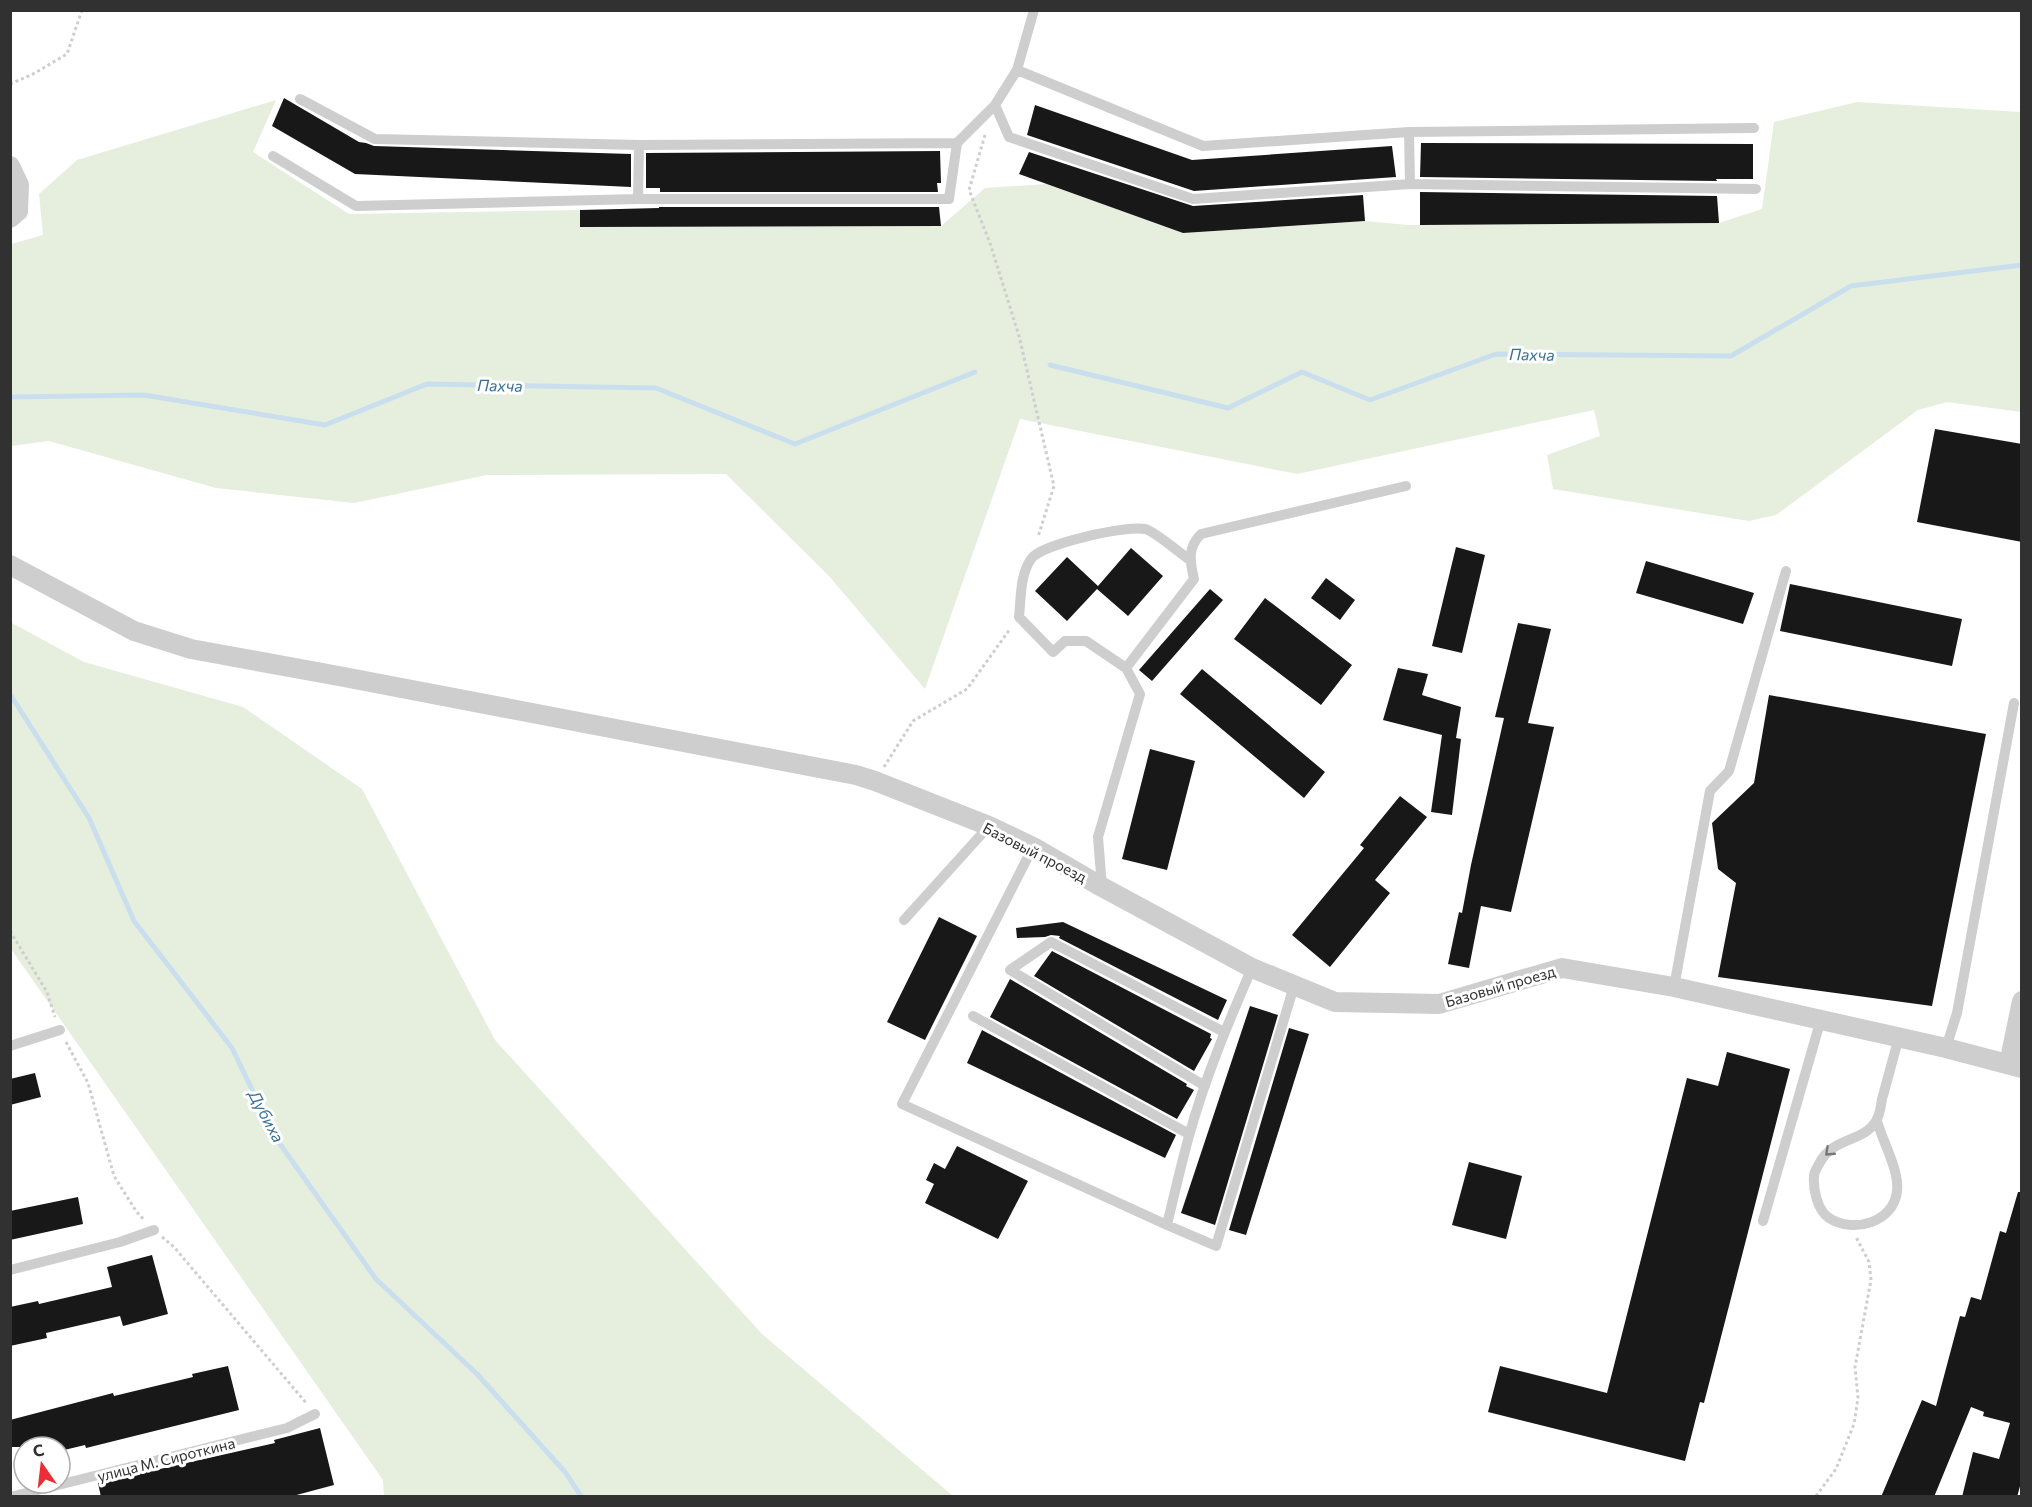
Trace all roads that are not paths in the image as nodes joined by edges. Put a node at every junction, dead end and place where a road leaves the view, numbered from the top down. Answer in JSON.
{"nodes":[{"id":1,"x":1034,"y":10,"type":"edge"},
{"id":2,"x":1017,"y":70,"type":"junction"},
{"id":3,"x":300,"y":99,"type":"dead end"},
{"id":4,"x":995,"y":105,"type":"junction"},
{"id":5,"x":1754,"y":128,"type":"dead end"},
{"id":6,"x":1409,"y":132,"type":"junction"},
{"id":7,"x":957,"y":142,"type":"junction"},
{"id":8,"x":639,"y":145,"type":"junction"},
{"id":9,"x":273,"y":156,"type":"dead end"},
{"id":10,"x":10,"y":165,"type":"edge"},
{"id":11,"x":1410,"y":184,"type":"junction"},
{"id":12,"x":1756,"y":189,"type":"dead end"},
{"id":13,"x":638,"y":199,"type":"junction"},
{"id":14,"x":10,"y":218,"type":"edge"},
{"id":15,"x":1406,"y":486,"type":"dead end"},
{"id":16,"x":1190,"y":560,"type":"junction"},
{"id":17,"x":10,"y":565,"type":"edge"},
{"id":18,"x":1786,"y":571,"type":"dead end"},
{"id":19,"x":1126,"y":668,"type":"junction"},
{"id":20,"x":2014,"y":703,"type":"dead end"},
{"id":21,"x":989,"y":826,"type":"junction"},
{"id":22,"x":1033,"y":847,"type":"junction"},
{"id":23,"x":1102,"y":887,"type":"junction"},
{"id":24,"x":904,"y":920,"type":"dead end"},
{"id":25,"x":1252,"y":968,"type":"junction"},
{"id":26,"x":1294,"y":986,"type":"junction"},
{"id":27,"x":1674,"y":987,"type":"junction"},
{"id":28,"x":2022,"y":1001,"type":"edge"},
{"id":29,"x":973,"y":1016,"type":"dead end"},
{"id":30,"x":1821,"y":1019,"type":"junction"},
{"id":31,"x":60,"y":1030,"type":"road end"},
{"id":32,"x":1224,"y":1032,"type":"junction"},
{"id":33,"x":1899,"y":1037,"type":"junction"},
{"id":34,"x":10,"y":1046,"type":"edge"},
{"id":35,"x":1947,"y":1048,"type":"junction"},
{"id":36,"x":2015,"y":1066,"type":"edge"},
{"id":37,"x":1205,"y":1086,"type":"junction"},
{"id":38,"x":1877,"y":1121,"type":"junction"},
{"id":39,"x":1190,"y":1134,"type":"junction"},
{"id":40,"x":1763,"y":1221,"type":"dead end"},
{"id":41,"x":1167,"y":1225,"type":"junction"},
{"id":42,"x":154,"y":1230,"type":"road end"},
{"id":43,"x":10,"y":1270,"type":"edge"},
{"id":44,"x":315,"y":1414,"type":"road end"},
{"id":45,"x":14,"y":1497,"type":"edge"}],
"edges":[{"from":1,"to":2,"type":"lane"},
{"from":2,"to":4,"type":"lane"},
{"from":2,"to":6,"type":"lane"},
{"from":3,"to":8,"type":"lane"},
{"from":4,"to":7,"type":"lane"},
{"from":4,"to":11,"type":"lane"},
{"from":5,"to":6,"type":"lane"},
{"from":6,"to":11,"type":"lane"},
{"from":7,"to":8,"type":"lane"},
{"from":7,"to":13,"type":"lane"},
{"from":8,"to":13,"type":"lane"},
{"from":9,"to":13,"type":"lane"},
{"from":10,"to":14,"type":"street"},
{"from":11,"to":12,"type":"lane"},
{"from":15,"to":16,"type":"lane"},
{"from":16,"to":19,"type":"lane"},
{"from":16,"to":19,"type":"lane"},
{"from":17,"to":21,"type":"street","name":"Базовый проезд"},
{"from":18,"to":27,"type":"lane"},
{"from":19,"to":23,"type":"lane"},
{"from":20,"to":35,"type":"lane"},
{"from":21,"to":22,"type":"street","name":"Базовый проезд"},
{"from":21,"to":24,"type":"lane"},
{"from":22,"to":23,"type":"street","name":"Базовый проезд"},
{"from":22,"to":41,"type":"lane"},
{"from":23,"to":25,"type":"street","name":"Базовый проезд"},
{"from":25,"to":26,"type":"street","name":"Базовый проезд"},
{"from":25,"to":32,"type":"lane"},
{"from":26,"to":27,"type":"street","name":"Базовый проезд"},
{"from":26,"to":41,"type":"lane"},
{"from":27,"to":30,"type":"street","name":"Базовый проезд"},
{"from":28,"to":36,"type":"street"},
{"from":29,"to":39,"type":"lane"},
{"from":30,"to":33,"type":"street","name":"Базовый проезд"},
{"from":30,"to":40,"type":"lane"},
{"from":31,"to":34,"type":"lane"},
{"from":32,"to":37,"type":"lane"},
{"from":32,"to":37,"type":"lane"},
{"from":33,"to":35,"type":"street","name":"Базовый проезд"},
{"from":33,"to":38,"type":"lane"},
{"from":35,"to":36,"type":"street","name":"Базовый проезд"},
{"from":37,"to":39,"type":"lane"},
{"from":38,"to":38,"type":"lane","one_way":true},
{"from":39,"to":41,"type":"lane"},
{"from":42,"to":43,"type":"lane"},
{"from":44,"to":45,"type":"lane","name":"улица М. Сироткина"}]}
